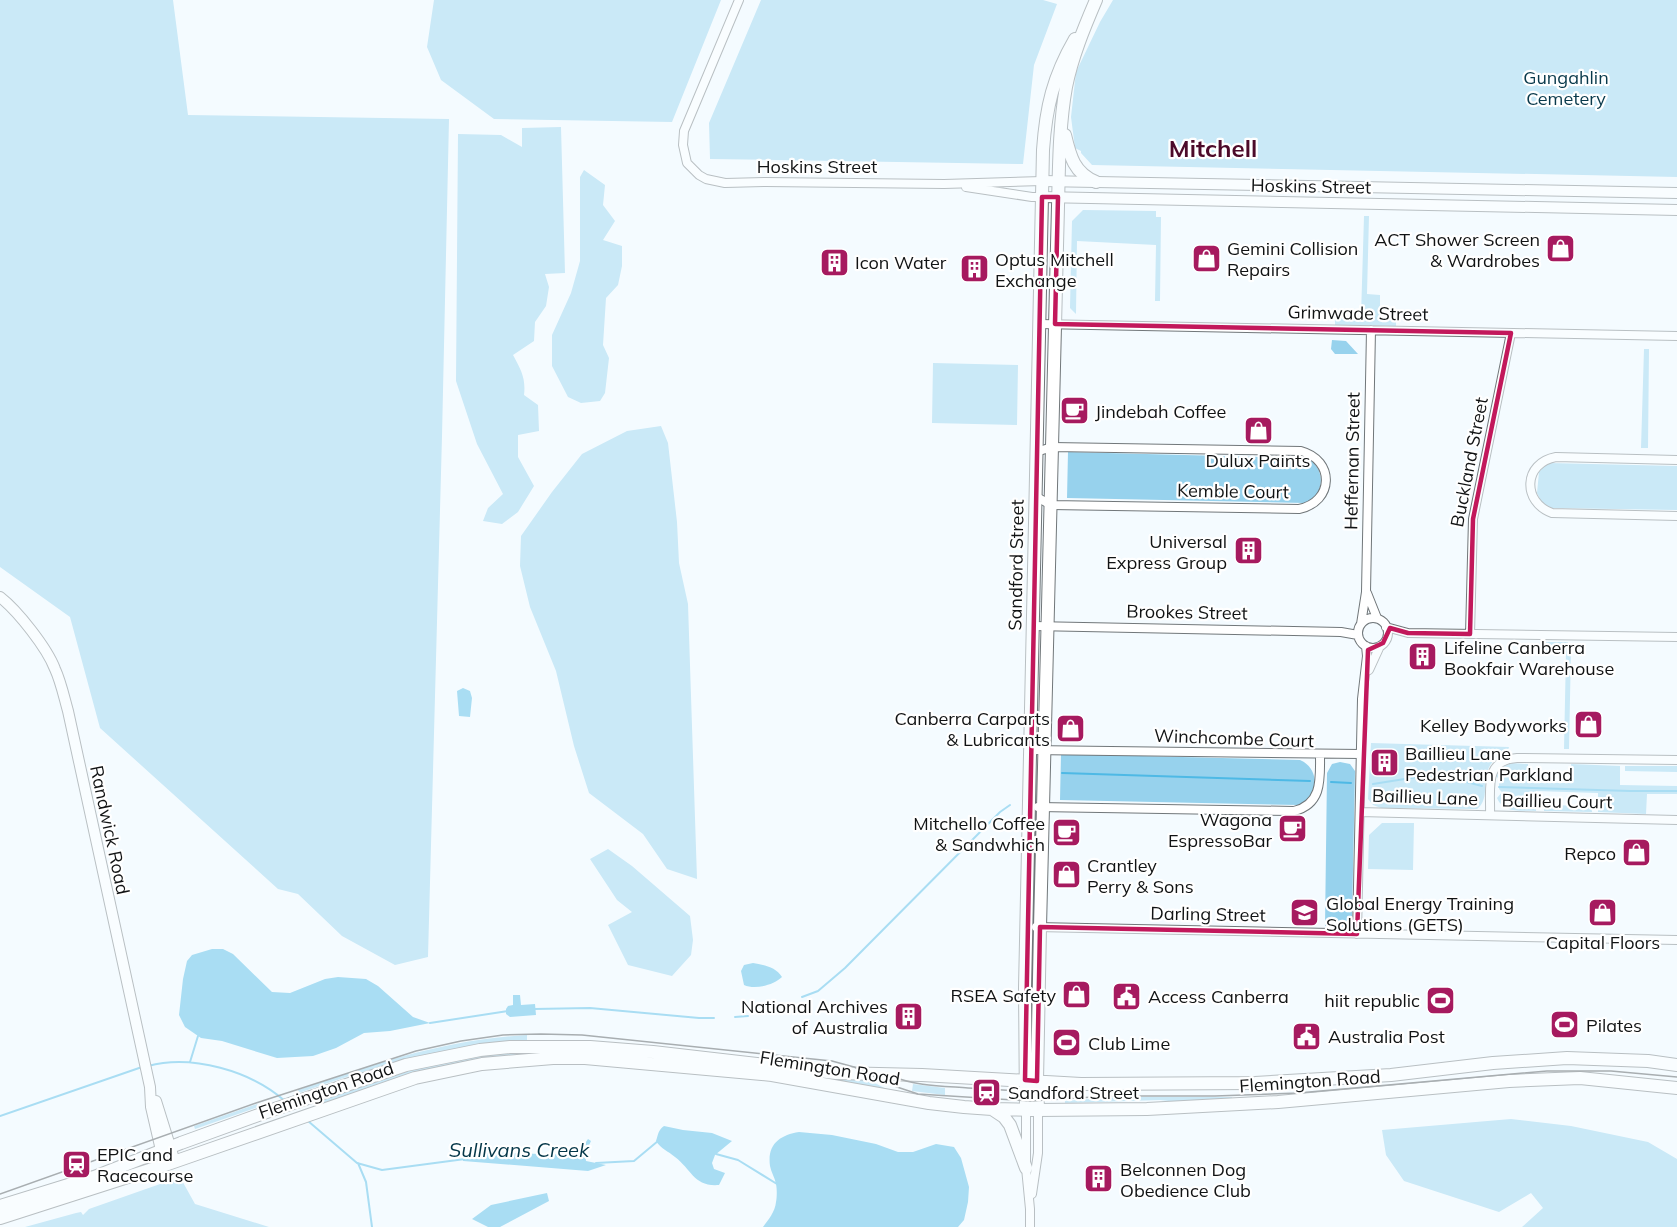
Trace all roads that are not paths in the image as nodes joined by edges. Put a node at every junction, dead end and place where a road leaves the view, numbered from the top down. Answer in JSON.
{"nodes":[{"id":1,"x":739,"y":0,"type":"edge"},
{"id":2,"x":1096,"y":0,"type":"edge"},
{"id":3,"x":1083,"y":29,"type":"junction"},
{"id":4,"x":1062,"y":116,"type":"junction"},
{"id":5,"x":1042,"y":181,"type":"junction"},
{"id":6,"x":1059,"y":181,"type":"junction"},
{"id":7,"x":1096,"y":182,"type":"junction"},
{"id":8,"x":944,"y":184,"type":"junction"},
{"id":9,"x":1410,"y":188,"type":"junction"},
{"id":10,"x":1677,"y":193,"type":"edge"},
{"id":11,"x":1042,"y":197,"type":"junction"},
{"id":12,"x":1058,"y":197,"type":"junction"},
{"id":13,"x":1410,"y":205,"type":"junction"},
{"id":14,"x":1677,"y":210,"type":"edge"},
{"id":15,"x":1039,"y":324,"type":"junction"},
{"id":16,"x":1055,"y":324,"type":"junction"},
{"id":17,"x":1371,"y":330,"type":"junction"},
{"id":18,"x":1511,"y":333,"type":"junction"},
{"id":19,"x":1677,"y":336,"type":"edge"},
{"id":20,"x":1052,"y":447,"type":"junction"},
{"id":21,"x":1036,"y":452,"type":"junction"},
{"id":22,"x":1677,"y":460,"type":"edge"},
{"id":23,"x":1035,"y":496,"type":"junction"},
{"id":24,"x":1051,"y":505,"type":"junction"},
{"id":25,"x":1677,"y":516,"type":"edge"},
{"id":26,"x":1366,"y":592,"type":"junction"},
{"id":27,"x":0,"y":597,"type":"edge"},
{"id":28,"x":1377,"y":618,"type":"junction"},
{"id":29,"x":1033,"y":626,"type":"junction"},
{"id":30,"x":1048,"y":626,"type":"junction"},
{"id":31,"x":1386,"y":627,"type":"junction"},
{"id":32,"x":1359,"y":629,"type":"junction"},
{"id":33,"x":1407,"y":633,"type":"junction"},
{"id":34,"x":1470,"y":634,"type":"junction"},
{"id":35,"x":1677,"y":637,"type":"edge"},
{"id":36,"x":1383,"y":643,"type":"junction"},
{"id":37,"x":1366,"y":646,"type":"junction"},
{"id":38,"x":1365,"y":679,"type":"junction"},
{"id":39,"x":1030,"y":750,"type":"junction"},
{"id":40,"x":1044,"y":750,"type":"junction"},
{"id":41,"x":1320,"y":754,"type":"junction"},
{"id":42,"x":1361,"y":754,"type":"junction"},
{"id":43,"x":1677,"y":760,"type":"edge"},
{"id":44,"x":1043,"y":807,"type":"junction"},
{"id":45,"x":1029,"y":808,"type":"junction"},
{"id":46,"x":1360,"y":812,"type":"junction"},
{"id":47,"x":1490,"y":816,"type":"junction"},
{"id":48,"x":1677,"y":820,"type":"edge"},
{"id":49,"x":1027,"y":927,"type":"junction"},
{"id":50,"x":1040,"y":927,"type":"junction"},
{"id":51,"x":1357,"y":933,"type":"junction"},
{"id":52,"x":1677,"y":940,"type":"edge"},
{"id":53,"x":1677,"y":1065,"type":"edge"},
{"id":54,"x":1580,"y":1078,"type":"junction"},
{"id":55,"x":1031,"y":1081,"type":"junction"},
{"id":56,"x":1677,"y":1082,"type":"edge"},
{"id":57,"x":1677,"y":1088,"type":"edge"},
{"id":58,"x":992,"y":1109,"type":"junction"},
{"id":59,"x":1032,"y":1110,"type":"junction"},
{"id":60,"x":165,"y":1149,"type":"junction"},
{"id":61,"x":170,"y":1163,"type":"junction"},
{"id":62,"x":1026,"y":1168,"type":"junction"},
{"id":63,"x":0,"y":1206,"type":"edge"},
{"id":64,"x":1030,"y":1209,"type":"junction"},
{"id":65,"x":0,"y":1218,"type":"edge"},
{"id":66,"x":1030,"y":1227,"type":"edge"}],
"edges":[{"from":1,"to":8,"type":"street","name":"Hoskins Street"},
{"from":2,"to":3,"type":"main road","name":"Sandford Street"},
{"from":3,"to":4,"type":"main road","name":"Sandford Street"},
{"from":3,"to":5,"type":"main road","name":"Sandford Street"},
{"from":4,"to":6,"type":"main road","name":"Sandford Street"},
{"from":4,"to":7,"type":"main road"},
{"from":5,"to":6,"type":"street","name":"Hoskins Street"},
{"from":5,"to":8,"type":"street","name":"Hoskins Street"},
{"from":5,"to":11,"type":"main road","name":"Sandford Street"},
{"from":6,"to":7,"type":"street","name":"Hoskins Street"},
{"from":6,"to":12,"type":"main road","name":"Sandford Street"},
{"from":7,"to":9,"type":"street","name":"Hoskins Street"},
{"from":8,"to":11,"type":"street","name":"Hoskins Street"},
{"from":9,"to":10,"type":"street","name":"Hoskins Street"},
{"from":9,"to":13,"type":"street"},
{"from":11,"to":12,"type":"street","name":"Hoskins Street"},
{"from":11,"to":15,"type":"main road","name":"Sandford Street"},
{"from":12,"to":13,"type":"street","name":"Hoskins Street"},
{"from":12,"to":16,"type":"main road","name":"Sandford Street"},
{"from":13,"to":14,"type":"street","name":"Hoskins Street"},
{"from":15,"to":16,"type":"street","name":"Grimwade Street"},
{"from":15,"to":21,"type":"main road","name":"Sandford Street"},
{"from":16,"to":17,"type":"street","name":"Grimwade Street"},
{"from":16,"to":20,"type":"main road","name":"Sandford Street"},
{"from":17,"to":18,"type":"street","name":"Grimwade Street"},
{"from":17,"to":26,"type":"street","name":"Heffernan Street"},
{"from":18,"to":19,"type":"street","name":"Grimwade Street"},
{"from":18,"to":34,"type":"street","name":"Buckland Street"},
{"from":20,"to":21,"type":"street","name":"Kemble Court"},
{"from":20,"to":24,"type":"main road","name":"Sandford Street"},
{"from":20,"to":24,"type":"street","name":"Kemble Court"},
{"from":21,"to":23,"type":"main road","name":"Sandford Street"},
{"from":22,"to":25,"type":"street"},
{"from":23,"to":24,"type":"street","name":"Kemble Court"},
{"from":23,"to":29,"type":"main road","name":"Sandford Street"},
{"from":24,"to":30,"type":"main road","name":"Sandford Street"},
{"from":26,"to":28,"type":"street","name":"Heffernan Street"},
{"from":26,"to":32,"type":"street","name":"Heffernan Street"},
{"from":27,"to":60,"type":"street","name":"Randwick Road"},
{"from":28,"to":31,"type":"street"},
{"from":28,"to":32,"type":"street"},
{"from":29,"to":30,"type":"street","name":"Brookes Street"},
{"from":29,"to":39,"type":"main road","name":"Sandford Street"},
{"from":30,"to":32,"type":"street","name":"Brookes Street"},
{"from":30,"to":40,"type":"main road","name":"Sandford Street"},
{"from":31,"to":33,"type":"street"},
{"from":31,"to":36,"type":"street"},
{"from":32,"to":37,"type":"street"},
{"from":33,"to":34,"type":"street"},
{"from":33,"to":36,"type":"street"},
{"from":34,"to":35,"type":"street"},
{"from":36,"to":37,"type":"street"},
{"from":36,"to":38,"type":"street"},
{"from":37,"to":38,"type":"street"},
{"from":38,"to":42,"type":"street"},
{"from":39,"to":40,"type":"street","name":"Winchcombe Court"},
{"from":39,"to":45,"type":"main road","name":"Sandford Street"},
{"from":40,"to":41,"type":"street","name":"Winchcombe Court"},
{"from":40,"to":44,"type":"main road","name":"Sandford Street"},
{"from":41,"to":42,"type":"street"},
{"from":41,"to":44,"type":"street","name":"Winchcombe Court"},
{"from":42,"to":46,"type":"street"},
{"from":43,"to":47,"type":"street","name":"Baillieu Court"},
{"from":44,"to":45,"type":"street","name":"Winchcombe Court"},
{"from":44,"to":50,"type":"main road","name":"Sandford Street"},
{"from":45,"to":49,"type":"main road","name":"Sandford Street"},
{"from":46,"to":47,"type":"street","name":"Baillieu Lane"},
{"from":46,"to":51,"type":"street"},
{"from":47,"to":48,"type":"street","name":"Baillieu Court"},
{"from":49,"to":50,"type":"street","name":"Darling Street"},
{"from":49,"to":55,"type":"main road","name":"Sandford Street"},
{"from":50,"to":51,"type":"street","name":"Darling Street"},
{"from":50,"to":55,"type":"main road","name":"Sandford Street"},
{"from":51,"to":52,"type":"street","name":"Darling Street"},
{"from":53,"to":55,"type":"main road","name":"Flemington Road"},
{"from":54,"to":56,"type":"main road"},
{"from":54,"to":57,"type":"main road","name":"Flemington Road"},
{"from":54,"to":59,"type":"main road","name":"Flemington Road"},
{"from":55,"to":59,"type":"main road","name":"Sandford Street"},
{"from":55,"to":60,"type":"main road","name":"Flemington Road"},
{"from":58,"to":59,"type":"main road","name":"Flemington Road"},
{"from":58,"to":61,"type":"main road","name":"Flemington Road"},
{"from":58,"to":62,"type":"main road"},
{"from":59,"to":62,"type":"street"},
{"from":59,"to":64,"type":"street"},
{"from":60,"to":61,"type":"street","name":"Randwick Road"},
{"from":60,"to":63,"type":"main road","name":"Flemington Road"},
{"from":61,"to":65,"type":"main road","name":"Flemington Road"},
{"from":62,"to":64,"type":"street"},
{"from":64,"to":66,"type":"street"}]}
